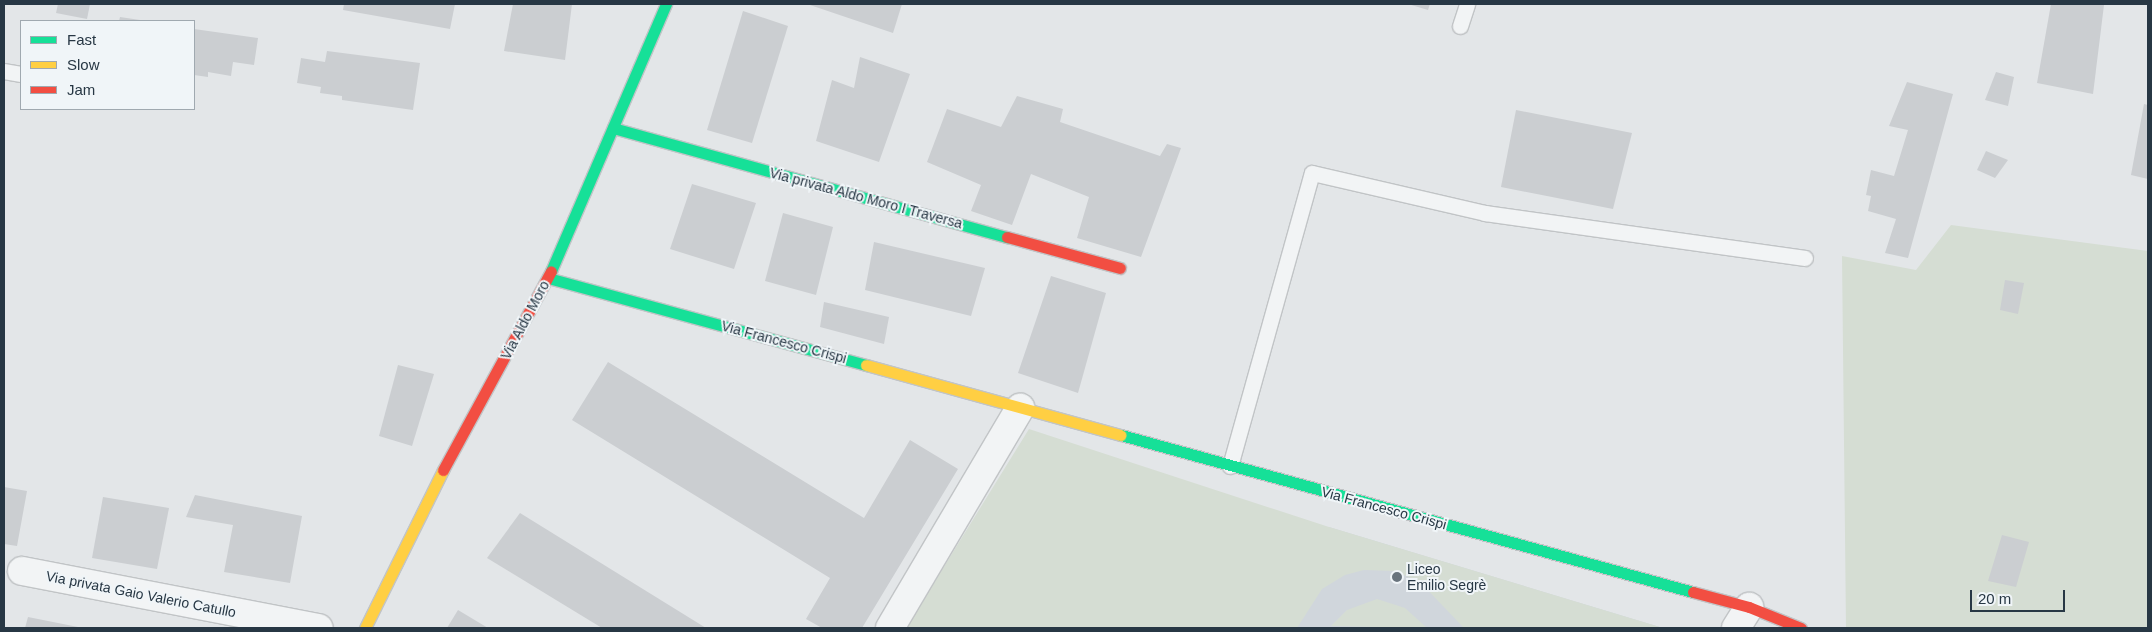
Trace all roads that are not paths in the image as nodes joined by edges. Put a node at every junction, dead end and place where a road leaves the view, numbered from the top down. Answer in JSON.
{"nodes":[{"id":1,"x":666,"y":4,"type":"edge"},
{"id":2,"x":1467,"y":4,"type":"edge"},
{"id":3,"x":1460,"y":26,"type":"dead end"},
{"id":4,"x":4,"y":71,"type":"edge"},
{"id":5,"x":20,"y":74,"type":"edge"},
{"id":6,"x":612,"y":128,"type":"junction"},
{"id":7,"x":1805,"y":258,"type":"dead end"},
{"id":8,"x":1120,"y":268,"type":"dead end"},
{"id":9,"x":548,"y":278,"type":"junction"},
{"id":10,"x":1020,"y":408,"type":"junction"},
{"id":11,"x":1230,"y":466,"type":"junction"},
{"id":12,"x":10,"y":569,"type":"edge"},
{"id":13,"x":1743,"y":618,"type":"edge"},
{"id":14,"x":319,"y":628,"type":"edge"},
{"id":15,"x":365,"y":628,"type":"edge"},
{"id":16,"x":890,"y":628,"type":"edge"},
{"id":17,"x":1801,"y":628,"type":"edge"}],
"edges":[{"from":1,"to":6,"type":"street","name":"Via Aldo Moro"},
{"from":2,"to":3,"type":"lane"},
{"from":4,"to":5,"type":"lane"},
{"from":6,"to":8,"type":"street","name":"Via privata Aldo Moro I Traversa"},
{"from":6,"to":9,"type":"street","name":"Via Aldo Moro"},
{"from":7,"to":11,"type":"lane"},
{"from":9,"to":10,"type":"street","name":"Via Francesco Crispi"},
{"from":9,"to":15,"type":"street","name":"Via Aldo Moro"},
{"from":10,"to":11,"type":"street","name":"Via Francesco Crispi"},
{"from":10,"to":16,"type":"street"},
{"from":11,"to":13,"type":"street","name":"Via Francesco Crispi"},
{"from":12,"to":14,"type":"street","name":"Via privata Gaio Valerio Catullo"},
{"from":13,"to":17,"type":"street","name":"Via Francesco Crispi"}]}
